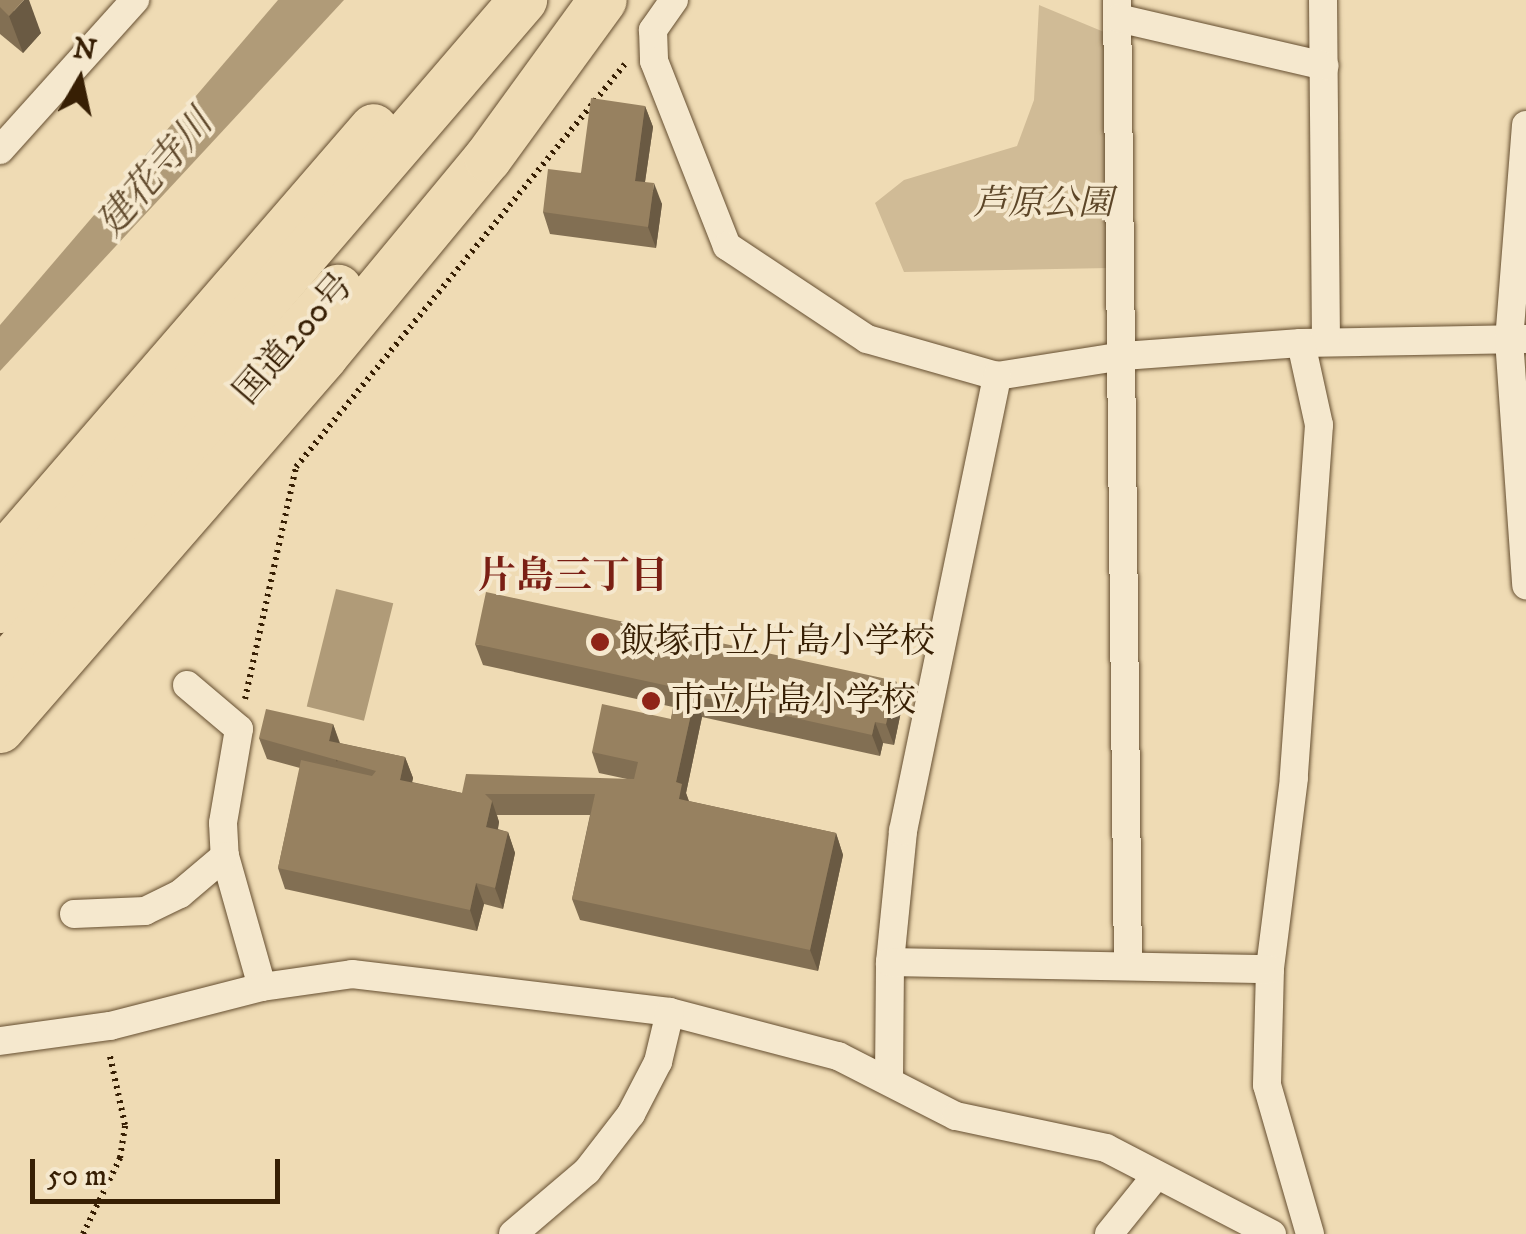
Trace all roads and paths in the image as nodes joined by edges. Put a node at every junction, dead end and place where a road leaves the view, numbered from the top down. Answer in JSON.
{"nodes":[{"id":1,"x":135,"y":0,"type":"edge"},
{"id":2,"x":523,"y":0,"type":"edge"},
{"id":3,"x":582,"y":0,"type":"edge"},
{"id":4,"x":603,"y":0,"type":"edge"},
{"id":5,"x":674,"y":0,"type":"edge"},
{"id":6,"x":1323,"y":0,"type":"edge"},
{"id":7,"x":1117,"y":9,"type":"edge"},
{"id":8,"x":653,"y":43,"type":"junction"},
{"id":9,"x":471,"y":64,"type":"junction"},
{"id":10,"x":1324,"y":66,"type":"junction"},
{"id":11,"x":1526,"y":125,"type":"edge"},
{"id":12,"x":0,"y":150,"type":"edge"},
{"id":13,"x":1518,"y":339,"type":"edge"},
{"id":14,"x":1313,"y":342,"type":"junction"},
{"id":15,"x":1123,"y":356,"type":"junction"},
{"id":16,"x":997,"y":376,"type":"junction"},
{"id":17,"x":0,"y":560,"type":"edge"},
{"id":18,"x":1526,"y":585,"type":"edge"},
{"id":19,"x":0,"y":610,"type":"edge"},
{"id":20,"x":0,"y":673,"type":"edge"},
{"id":21,"x":187,"y":685,"type":"dead end"},
{"id":22,"x":0,"y":728,"type":"edge"},
{"id":23,"x":239,"y":730,"type":"junction"},
{"id":24,"x":225,"y":856,"type":"junction"},
{"id":25,"x":74,"y":914,"type":"dead end"},
{"id":26,"x":890,"y":962,"type":"junction"},
{"id":27,"x":1128,"y":964,"type":"junction"},
{"id":28,"x":1270,"y":969,"type":"junction"},
{"id":29,"x":262,"y":987,"type":"junction"},
{"id":30,"x":670,"y":1012,"type":"junction"},
{"id":31,"x":103,"y":1027,"type":"junction"},
{"id":32,"x":0,"y":1041,"type":"edge"},
{"id":33,"x":889,"y":1079,"type":"junction"},
{"id":34,"x":1155,"y":1177,"type":"junction"},
{"id":35,"x":83,"y":1234,"type":"edge"},
{"id":36,"x":512,"y":1234,"type":"edge"},
{"id":37,"x":1109,"y":1234,"type":"edge"},
{"id":38,"x":1272,"y":1234,"type":"edge"},
{"id":39,"x":1310,"y":1234,"type":"edge"}],
"edges":[{"from":1,"to":12,"type":"street"},
{"from":2,"to":9,"type":"highway","name":"国道200号"},
{"from":3,"to":20,"type":"highway","name":"国道200号"},
{"from":4,"to":22,"type":"highway"},
{"from":5,"to":8,"type":"street"},
{"from":6,"to":10,"type":"street"},
{"from":7,"to":10,"type":"street"},
{"from":7,"to":15,"type":"street"},
{"from":8,"to":16,"type":"street"},
{"from":8,"to":23,"type":"path"},
{"from":9,"to":17,"type":"highway"},
{"from":9,"to":19,"type":"highway","name":"国道200号"},
{"from":10,"to":14,"type":"street"},
{"from":11,"to":13,"type":"street"},
{"from":13,"to":14,"type":"street"},
{"from":13,"to":18,"type":"street"},
{"from":14,"to":15,"type":"street"},
{"from":14,"to":28,"type":"street"},
{"from":15,"to":16,"type":"street"},
{"from":15,"to":27,"type":"street"},
{"from":16,"to":26,"type":"street"},
{"from":21,"to":23,"type":"street"},
{"from":23,"to":24,"type":"street"},
{"from":24,"to":25,"type":"street"},
{"from":24,"to":29,"type":"street"},
{"from":26,"to":27,"type":"street"},
{"from":26,"to":33,"type":"street"},
{"from":27,"to":28,"type":"street"},
{"from":28,"to":39,"type":"street"},
{"from":29,"to":30,"type":"street"},
{"from":29,"to":31,"type":"street"},
{"from":30,"to":33,"type":"street"},
{"from":30,"to":36,"type":"street"},
{"from":31,"to":32,"type":"street"},
{"from":31,"to":35,"type":"path"},
{"from":33,"to":34,"type":"street"},
{"from":34,"to":37,"type":"street"},
{"from":34,"to":38,"type":"street"}]}
